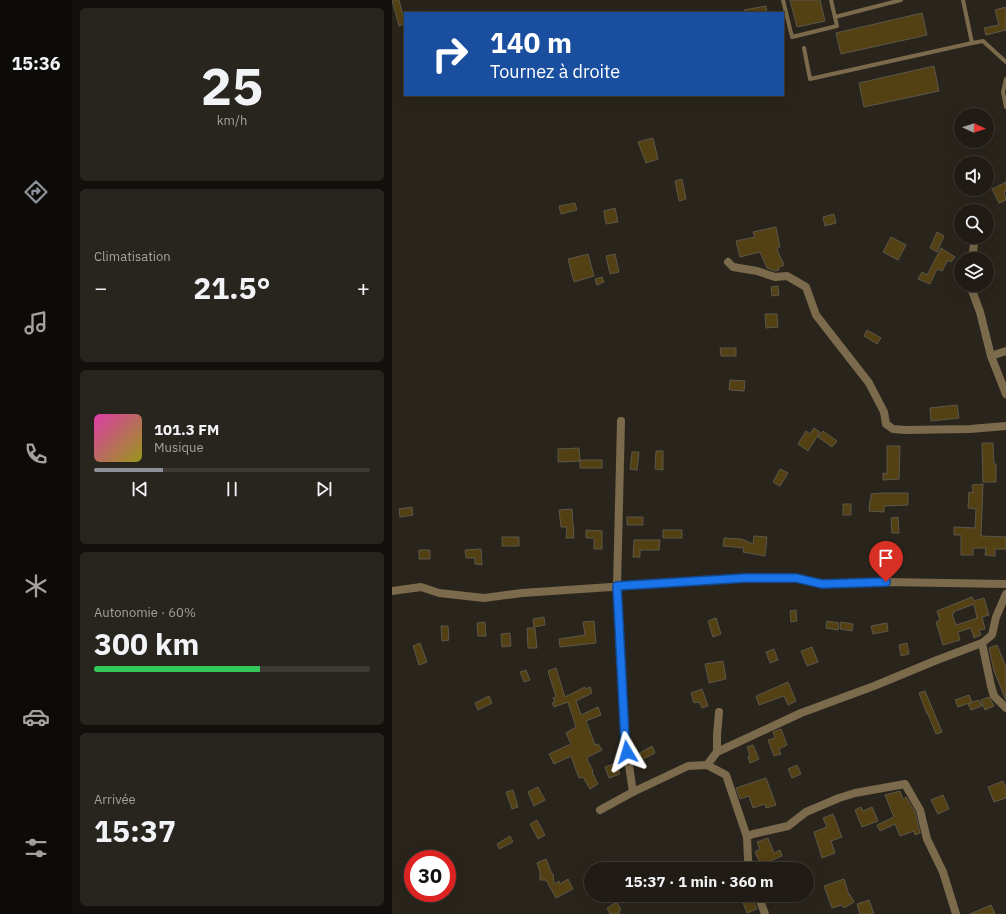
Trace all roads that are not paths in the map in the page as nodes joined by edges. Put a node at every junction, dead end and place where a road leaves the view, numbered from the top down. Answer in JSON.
{"nodes":[{"id":1,"x":783,"y":0,"type":"edge"},
{"id":2,"x":831,"y":0,"type":"edge"},
{"id":3,"x":901,"y":0,"type":"edge"},
{"id":4,"x":963,"y":0,"type":"edge"},
{"id":5,"x":835,"y":17,"type":"junction"},
{"id":6,"x":972,"y":43,"type":"junction"},
{"id":7,"x":804,"y":48,"type":"dead end"},
{"id":8,"x":1006,"y":62,"type":"edge"},
{"id":9,"x":1006,"y":79,"type":"edge"},
{"id":10,"x":1006,"y":107,"type":"edge"},
{"id":11,"x":728,"y":262,"type":"dead end"},
{"id":12,"x":973,"y":292,"type":"edge"},
{"id":13,"x":1006,"y":351,"type":"edge"},
{"id":14,"x":991,"y":356,"type":"junction"},
{"id":15,"x":1006,"y":394,"type":"edge"},
{"id":16,"x":621,"y":421,"type":"dead end"},
{"id":17,"x":1006,"y":426,"type":"edge"},
{"id":18,"x":1006,"y":584,"type":"edge"},
{"id":19,"x":617,"y":586,"type":"junction"},
{"id":20,"x":392,"y":591,"type":"edge"},
{"id":21,"x":1006,"y":594,"type":"edge"},
{"id":22,"x":982,"y":644,"type":"junction"},
{"id":23,"x":1006,"y":708,"type":"edge"},
{"id":24,"x":719,"y":712,"type":"dead end"},
{"id":25,"x":718,"y":752,"type":"junction"},
{"id":26,"x":707,"y":766,"type":"junction"},
{"id":27,"x":633,"y":792,"type":"junction"},
{"id":28,"x":600,"y":810,"type":"dead end"},
{"id":29,"x":747,"y":837,"type":"junction"},
{"id":30,"x":749,"y":862,"type":"edge"},
{"id":31,"x":761,"y":902,"type":"edge"},
{"id":32,"x":765,"y":914,"type":"edge"},
{"id":33,"x":956,"y":914,"type":"edge"}],
"edges":[{"from":1,"to":5,"type":"lane"},
{"from":2,"to":5,"type":"lane"},
{"from":3,"to":5,"type":"lane"},
{"from":4,"to":6,"type":"lane"},
{"from":6,"to":7,"type":"lane"},
{"from":6,"to":8,"type":"lane"},
{"from":9,"to":10,"type":"lane"},
{"from":11,"to":17,"type":"street"},
{"from":12,"to":14,"type":"street"},
{"from":13,"to":14,"type":"street"},
{"from":14,"to":15,"type":"street"},
{"from":16,"to":19,"type":"street"},
{"from":18,"to":19,"type":"street"},
{"from":19,"to":20,"type":"street"},
{"from":19,"to":27,"type":"street"},
{"from":21,"to":22,"type":"street"},
{"from":22,"to":23,"type":"street"},
{"from":22,"to":25,"type":"street"},
{"from":24,"to":25,"type":"street"},
{"from":25,"to":26,"type":"street"},
{"from":26,"to":27,"type":"street"},
{"from":26,"to":29,"type":"street"},
{"from":27,"to":28,"type":"street"},
{"from":29,"to":30,"type":"street"},
{"from":29,"to":33,"type":"street"},
{"from":31,"to":32,"type":"street"}]}
